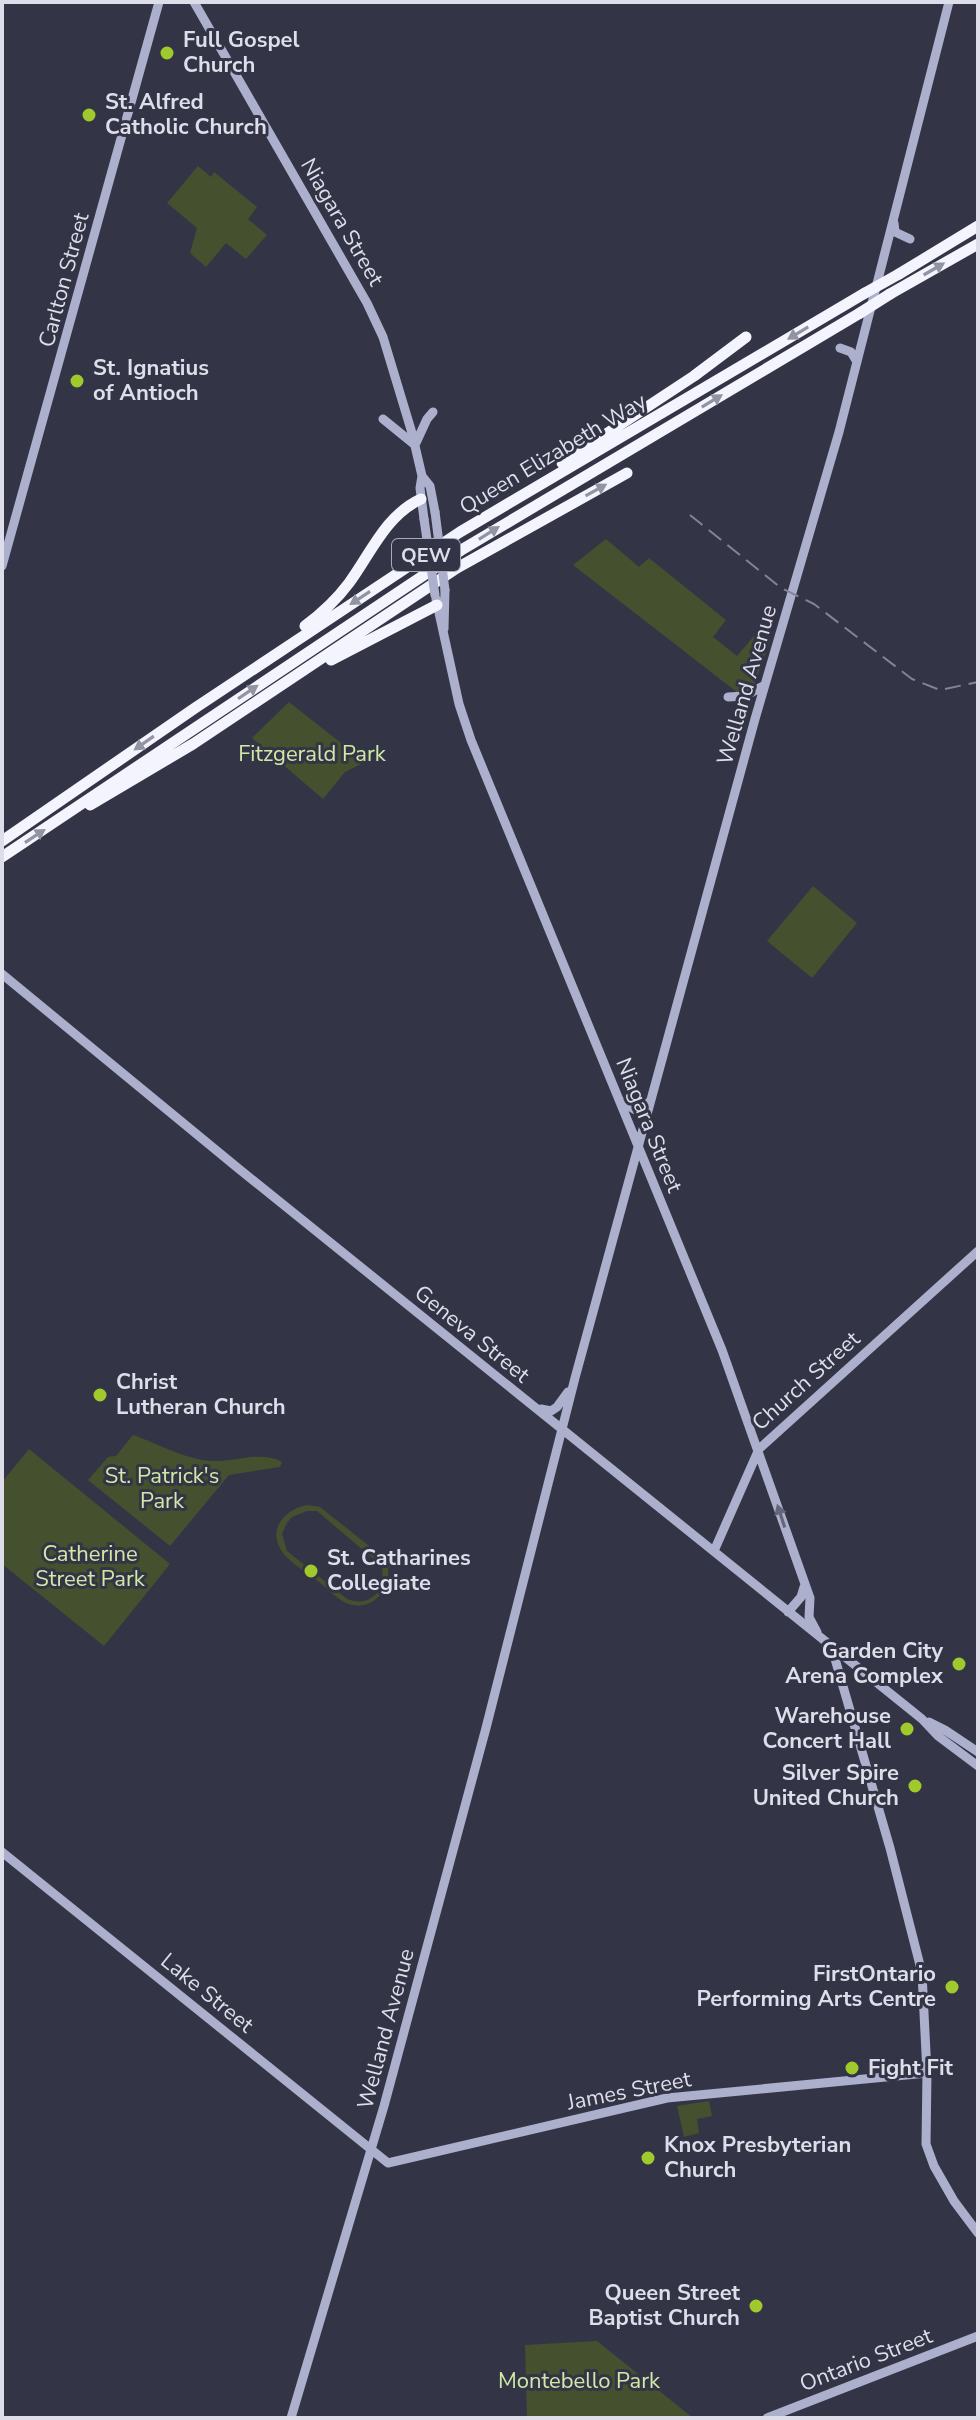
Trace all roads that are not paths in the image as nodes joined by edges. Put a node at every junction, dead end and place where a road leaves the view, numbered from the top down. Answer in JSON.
{"nodes":[{"id":1,"x":159,"y":2,"type":"edge"},
{"id":2,"x":194,"y":2,"type":"edge"},
{"id":3,"x":949,"y":2,"type":"edge"},
{"id":4,"x":894,"y":223,"type":"junction"},
{"id":5,"x":978,"y":226,"type":"edge"},
{"id":6,"x":910,"y":239,"type":"dead end"},
{"id":7,"x":978,"y":244,"type":"edge"},
{"id":8,"x":746,"y":337,"type":"dead end"},
{"id":9,"x":840,"y":348,"type":"dead end"},
{"id":10,"x":857,"y":362,"type":"junction"},
{"id":11,"x":433,"y":412,"type":"dead end"},
{"id":12,"x":383,"y":419,"type":"dead end"},
{"id":13,"x":415,"y":445,"type":"junction"},
{"id":14,"x":627,"y":473,"type":"dead end"},
{"id":15,"x":422,"y":476,"type":"junction"},
{"id":16,"x":421,"y":499,"type":"junction"},
{"id":17,"x":494,"y":512,"type":"junction"},
{"id":18,"x":2,"y":566,"type":"edge"},
{"id":19,"x":441,"y":598,"type":"junction"},
{"id":20,"x":284,"y":683,"type":"junction"},
{"id":21,"x":765,"y":685,"type":"junction"},
{"id":22,"x":728,"y":697,"type":"dead end"},
{"id":23,"x":195,"y":708,"type":"junction"},
{"id":24,"x":67,"y":814,"type":"junction"},
{"id":25,"x":2,"y":841,"type":"edge"},
{"id":26,"x":2,"y":857,"type":"edge"},
{"id":27,"x":2,"y":974,"type":"edge"},
{"id":28,"x":653,"y":1096,"type":"junction"},
{"id":29,"x":619,"y":1100,"type":"junction"},
{"id":30,"x":638,"y":1147,"type":"junction"},
{"id":31,"x":978,"y":1251,"type":"edge"},
{"id":32,"x":575,"y":1378,"type":"junction"},
{"id":33,"x":535,"y":1407,"type":"junction"},
{"id":34,"x":563,"y":1429,"type":"junction"},
{"id":35,"x":759,"y":1449,"type":"junction"},
{"id":36,"x":714,"y":1551,"type":"junction"},
{"id":37,"x":803,"y":1584,"type":"junction"},
{"id":38,"x":788,"y":1612,"type":"junction"},
{"id":39,"x":818,"y":1634,"type":"junction"},
{"id":40,"x":831,"y":1645,"type":"junction"},
{"id":41,"x":922,"y":1719,"type":"junction"},
{"id":42,"x":978,"y":1752,"type":"edge"},
{"id":43,"x":978,"y":1766,"type":"edge"},
{"id":44,"x":2,"y":1852,"type":"edge"},
{"id":45,"x":927,"y":2073,"type":"junction"},
{"id":46,"x":371,"y":2150,"type":"junction"},
{"id":47,"x":388,"y":2163,"type":"joint"},
{"id":48,"x":978,"y":2233,"type":"edge"},
{"id":49,"x":978,"y":2336,"type":"edge"},
{"id":50,"x":291,"y":2418,"type":"edge"},
{"id":51,"x":767,"y":2418,"type":"edge"}],
"edges":[{"from":1,"to":18,"type":"main road","name":"Carlton Street"},
{"from":2,"to":13,"type":"main road","name":"Niagara Street"},
{"from":3,"to":4,"type":"main road","name":"Welland Avenue"},
{"from":4,"to":6,"type":"main road"},
{"from":4,"to":10,"type":"main road","name":"Welland Avenue"},
{"from":5,"to":17,"type":"highway","name":"Queen Elizabeth Way","number":"QEW","one_way":true,"bridge":true},
{"from":24,"to":7,"type":"highway","name":"Queen Elizabeth Way","number":"QEW","one_way":true,"bridge":true},
{"from":8,"to":17,"type":"highway"},
{"from":9,"to":10,"type":"main road"},
{"from":10,"to":21,"type":"main road","name":"Welland Avenue"},
{"from":11,"to":13,"type":"main road"},
{"from":12,"to":13,"type":"main road"},
{"from":13,"to":15,"type":"main road","name":"Niagara Street"},
{"from":20,"to":14,"type":"highway","one_way":true},
{"from":15,"to":16,"type":"main road","name":"Niagara Street"},
{"from":15,"to":19,"type":"main road","name":"Niagara Street","bridge":true},
{"from":16,"to":19,"type":"main road","name":"Niagara Street","bridge":true},
{"from":16,"to":23,"type":"highway"},
{"from":17,"to":23,"type":"highway","name":"Queen Elizabeth Way","number":"QEW","one_way":true},
{"from":19,"to":20,"type":"highway"},
{"from":19,"to":29,"type":"main road","name":"Niagara Street"},
{"from":20,"to":24,"type":"highway"},
{"from":21,"to":22,"type":"main road"},
{"from":21,"to":28,"type":"main road","name":"Welland Avenue"},
{"from":23,"to":25,"type":"highway","name":"Queen Elizabeth Way","number":"QEW","one_way":true},
{"from":26,"to":24,"type":"highway","name":"Queen Elizabeth Way","number":"QEW","one_way":true},
{"from":27,"to":33,"type":"main road","name":"Geneva Street"},
{"from":28,"to":29,"type":"main road"},
{"from":28,"to":30,"type":"main road","name":"Welland Avenue"},
{"from":29,"to":30,"type":"main road","name":"Niagara Street"},
{"from":30,"to":32,"type":"main road","name":"Welland Avenue"},
{"from":30,"to":35,"type":"main road","name":"Niagara Street"},
{"from":31,"to":35,"type":"main road","name":"Church Street"},
{"from":32,"to":33,"type":"main road"},
{"from":32,"to":34,"type":"main road","name":"Welland Avenue"},
{"from":33,"to":34,"type":"main road","name":"Geneva Street"},
{"from":34,"to":36,"type":"main road","name":"Geneva Street"},
{"from":34,"to":46,"type":"main road","name":"Welland Avenue"},
{"from":35,"to":36,"type":"main road","name":"Church Street"},
{"from":37,"to":35,"type":"main road","name":"Niagara Street","one_way":true},
{"from":36,"to":38,"type":"main road","name":"Geneva Street"},
{"from":37,"to":38,"type":"main road"},
{"from":37,"to":39,"type":"main road","name":"Niagara Street"},
{"from":38,"to":39,"type":"main road","name":"Geneva Street"},
{"from":39,"to":40,"type":"main road","name":"Geneva Street"},
{"from":40,"to":41,"type":"main road","name":"Geneva Street"},
{"from":40,"to":45,"type":"main road"},
{"from":41,"to":42,"type":"main road","name":"Geneva Street"},
{"from":41,"to":43,"type":"main road","name":"Geneva Street"},
{"from":44,"to":46,"type":"main road","name":"Lake Street"},
{"from":45,"to":47,"type":"main road","name":"James Street"},
{"from":45,"to":48,"type":"main road"},
{"from":46,"to":47,"type":"main road","name":"Lake Street"},
{"from":46,"to":50,"type":"main road","name":"Welland Avenue"},
{"from":49,"to":51,"type":"main road","name":"Ontario Street"}]}
